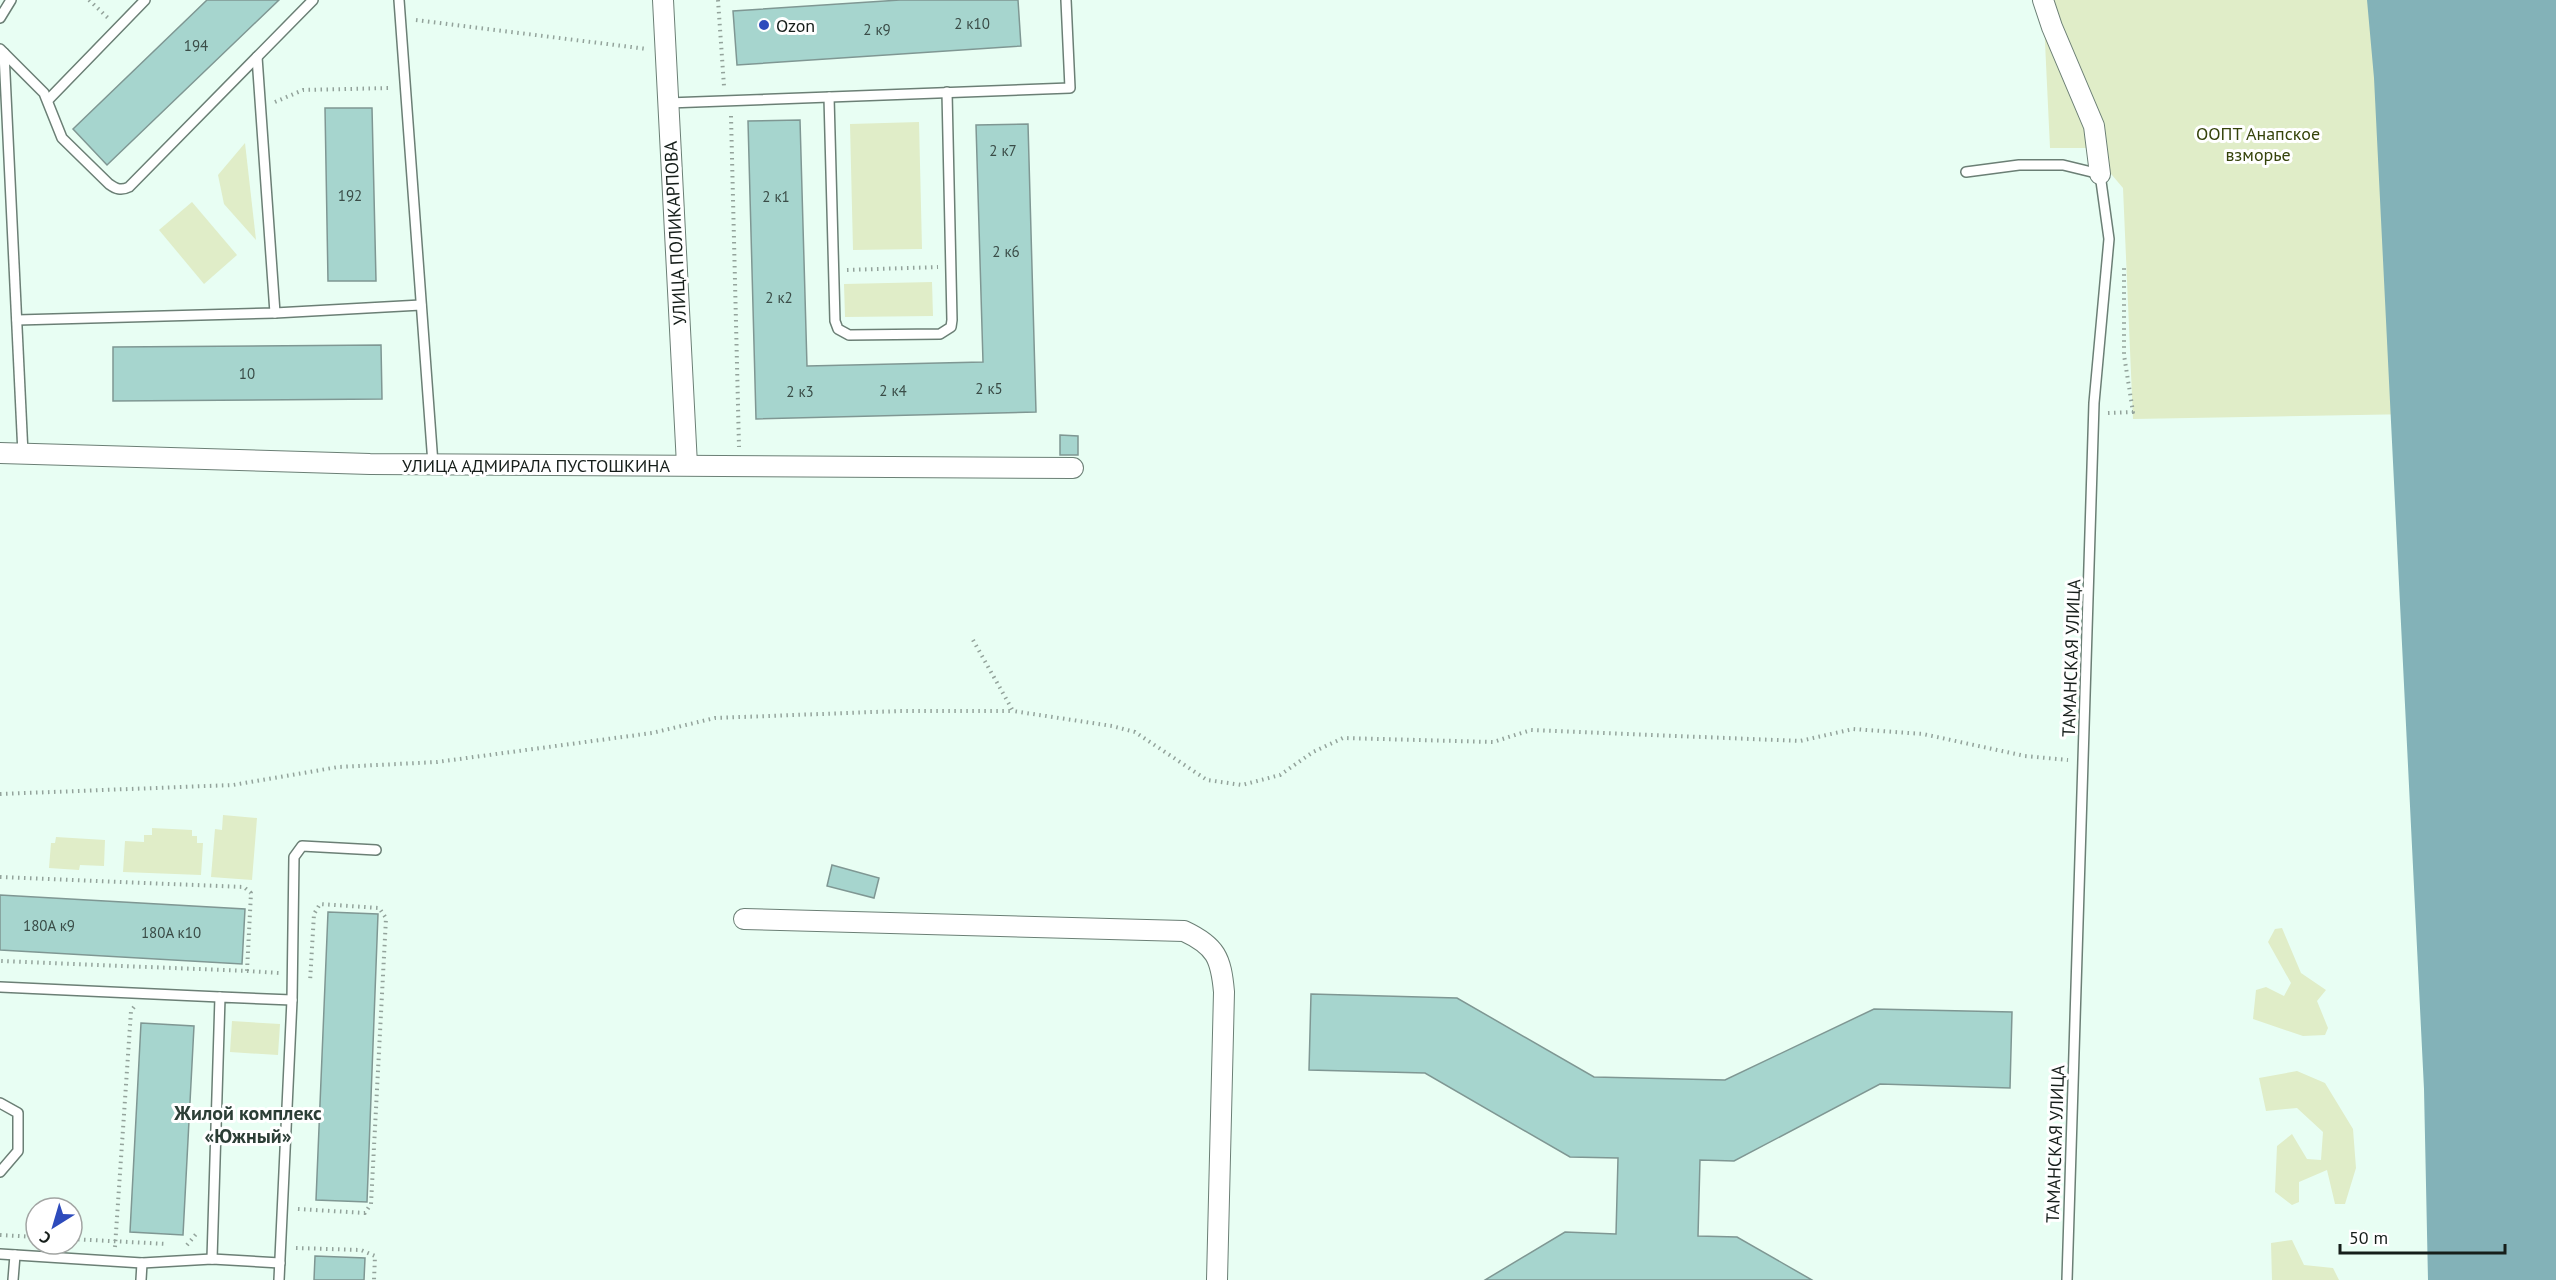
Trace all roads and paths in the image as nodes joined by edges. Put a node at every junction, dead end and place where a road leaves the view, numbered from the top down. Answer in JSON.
{"nodes":[{"id":1,"x":11,"y":0,"type":"edge"},
{"id":2,"x":89,"y":0,"type":"edge"},
{"id":3,"x":145,"y":0,"type":"edge"},
{"id":4,"x":313,"y":0,"type":"edge"},
{"id":5,"x":399,"y":0,"type":"edge"},
{"id":6,"x":663,"y":0,"type":"edge"},
{"id":7,"x":718,"y":0,"type":"edge"},
{"id":8,"x":1066,"y":0,"type":"edge"},
{"id":9,"x":2043,"y":0,"type":"edge"},
{"id":10,"x":0,"y":18,"type":"edge"},
{"id":11,"x":400,"y":19,"type":"junction"},
{"id":12,"x":117,"y":28,"type":"junction"},
{"id":13,"x":2,"y":51,"type":"edge"},
{"id":14,"x":666,"y":51,"type":"junction"},
{"id":15,"x":257,"y":57,"type":"junction"},
{"id":16,"x":405,"y":88,"type":"junction"},
{"id":17,"x":947,"y":92,"type":"junction"},
{"id":18,"x":829,"y":97,"type":"junction"},
{"id":19,"x":48,"y":100,"type":"junction"},
{"id":20,"x":728,"y":101,"type":"junction"},
{"id":21,"x":668,"y":103,"type":"junction"},
{"id":22,"x":261,"y":108,"type":"junction"},
{"id":23,"x":1966,"y":172,"type":"dead end"},
{"id":24,"x":2100,"y":174,"type":"junction"},
{"id":25,"x":951,"y":267,"type":"junction"},
{"id":26,"x":834,"y":270,"type":"junction"},
{"id":27,"x":421,"y":305,"type":"junction"},
{"id":28,"x":275,"y":313,"type":"junction"},
{"id":29,"x":17,"y":320,"type":"junction"},
{"id":30,"x":0,"y":453,"type":"edge"},
{"id":31,"x":24,"y":454,"type":"junction"},
{"id":32,"x":433,"y":464,"type":"junction"},
{"id":33,"x":687,"y":465,"type":"junction"},
{"id":34,"x":740,"y":466,"type":"junction"},
{"id":35,"x":1073,"y":468,"type":"dead end"},
{"id":36,"x":974,"y":640,"type":"dead end"},
{"id":37,"x":1013,"y":711,"type":"junction"},
{"id":38,"x":2084,"y":761,"type":"junction"},
{"id":39,"x":0,"y":794,"type":"edge"},
{"id":40,"x":376,"y":850,"type":"dead end"},
{"id":41,"x":0,"y":877,"type":"edge"},
{"id":42,"x":314,"y":914,"type":"dead end"},
{"id":43,"x":744,"y":919,"type":"dead end"},
{"id":44,"x":0,"y":961,"type":"edge"},
{"id":45,"x":0,"y":987,"type":"edge"},
{"id":46,"x":220,"y":997,"type":"junction"},
{"id":47,"x":292,"y":1000,"type":"junction"},
{"id":48,"x":137,"y":1003,"type":"dead end"},
{"id":49,"x":0,"y":1103,"type":"edge"},
{"id":50,"x":0,"y":1172,"type":"edge"},
{"id":51,"x":297,"y":1209,"type":"dead end"},
{"id":52,"x":197,"y":1223,"type":"dead end"},
{"id":53,"x":0,"y":1235,"type":"edge"},
{"id":54,"x":24,"y":1236,"type":"edge"},
{"id":55,"x":84,"y":1240,"type":"edge"},
{"id":56,"x":116,"y":1241,"type":"junction"},
{"id":57,"x":296,"y":1248,"type":"dead end"},
{"id":58,"x":0,"y":1254,"type":"edge"},
{"id":59,"x":15,"y":1255,"type":"junction"},
{"id":60,"x":212,"y":1258,"type":"junction"},
{"id":61,"x":142,"y":1263,"type":"junction"},
{"id":62,"x":280,"y":1263,"type":"junction"},
{"id":63,"x":13,"y":1280,"type":"edge"},
{"id":64,"x":141,"y":1280,"type":"edge"},
{"id":65,"x":279,"y":1280,"type":"edge"},
{"id":66,"x":374,"y":1280,"type":"edge"},
{"id":67,"x":1217,"y":1280,"type":"edge"},
{"id":68,"x":2067,"y":1280,"type":"edge"}],
"edges":[{"from":1,"to":10,"type":"lane"},
{"from":2,"to":12,"type":"path"},
{"from":3,"to":12,"type":"lane"},
{"from":4,"to":15,"type":"lane"},
{"from":5,"to":11,"type":"lane"},
{"from":6,"to":14,"type":"street","name":"УЛИЦА ПОЛИКАРПОВА"},
{"from":7,"to":20,"type":"path"},
{"from":8,"to":17,"type":"lane"},
{"from":9,"to":24,"type":"street"},
{"from":11,"to":14,"type":"path"},
{"from":11,"to":16,"type":"lane"},
{"from":12,"to":19,"type":"lane"},
{"from":13,"to":19,"type":"lane"},
{"from":13,"to":29,"type":"lane"},
{"from":14,"to":21,"type":"street","name":"УЛИЦА ПОЛИКАРПОВА"},
{"from":15,"to":19,"type":"lane"},
{"from":15,"to":22,"type":"lane"},
{"from":16,"to":22,"type":"path"},
{"from":16,"to":27,"type":"lane"},
{"from":17,"to":18,"type":"lane"},
{"from":17,"to":25,"type":"lane"},
{"from":18,"to":20,"type":"lane"},
{"from":18,"to":26,"type":"lane"},
{"from":20,"to":21,"type":"lane"},
{"from":20,"to":34,"type":"path"},
{"from":21,"to":33,"type":"street","name":"УЛИЦА ПОЛИКАРПОВА"},
{"from":22,"to":28,"type":"lane"},
{"from":23,"to":24,"type":"lane"},
{"from":24,"to":38,"type":"lane","name":"ТАМАНСКАЯ УЛИЦА"},
{"from":25,"to":26,"type":"path"},
{"from":25,"to":26,"type":"lane"},
{"from":27,"to":28,"type":"lane"},
{"from":27,"to":32,"type":"lane"},
{"from":28,"to":29,"type":"lane"},
{"from":29,"to":31,"type":"lane"},
{"from":30,"to":31,"type":"street","name":"УЛИЦА АДМИРАЛА ПУСТОШКИНА"},
{"from":31,"to":32,"type":"street","name":"УЛИЦА АДМИРАЛА ПУСТОШКИНА"},
{"from":32,"to":33,"type":"street","name":"УЛИЦА АДМИРАЛА ПУСТОШКИНА"},
{"from":33,"to":34,"type":"street","name":"УЛИЦА АДМИРАЛА ПУСТОШКИНА"},
{"from":34,"to":35,"type":"street","name":"УЛИЦА АДМИРАЛА ПУСТОШКИНА"},
{"from":36,"to":37,"type":"path"},
{"from":37,"to":38,"type":"path"},
{"from":37,"to":39,"type":"path"},
{"from":38,"to":68,"type":"lane","name":"ТАМАНСКАЯ УЛИЦА"},
{"from":40,"to":47,"type":"lane"},
{"from":41,"to":44,"type":"path"},
{"from":42,"to":51,"type":"path"},
{"from":43,"to":67,"type":"street"},
{"from":45,"to":46,"type":"lane"},
{"from":46,"to":47,"type":"lane"},
{"from":46,"to":60,"type":"lane"},
{"from":47,"to":62,"type":"lane"},
{"from":48,"to":56,"type":"path"},
{"from":49,"to":50,"type":"lane"},
{"from":52,"to":56,"type":"path"},
{"from":53,"to":54,"type":"path"},
{"from":55,"to":56,"type":"path"},
{"from":57,"to":66,"type":"path"},
{"from":58,"to":59,"type":"lane"},
{"from":59,"to":61,"type":"lane"},
{"from":59,"to":63,"type":"lane"},
{"from":60,"to":61,"type":"lane"},
{"from":60,"to":62,"type":"lane"},
{"from":61,"to":64,"type":"lane"},
{"from":62,"to":65,"type":"lane"}]}
